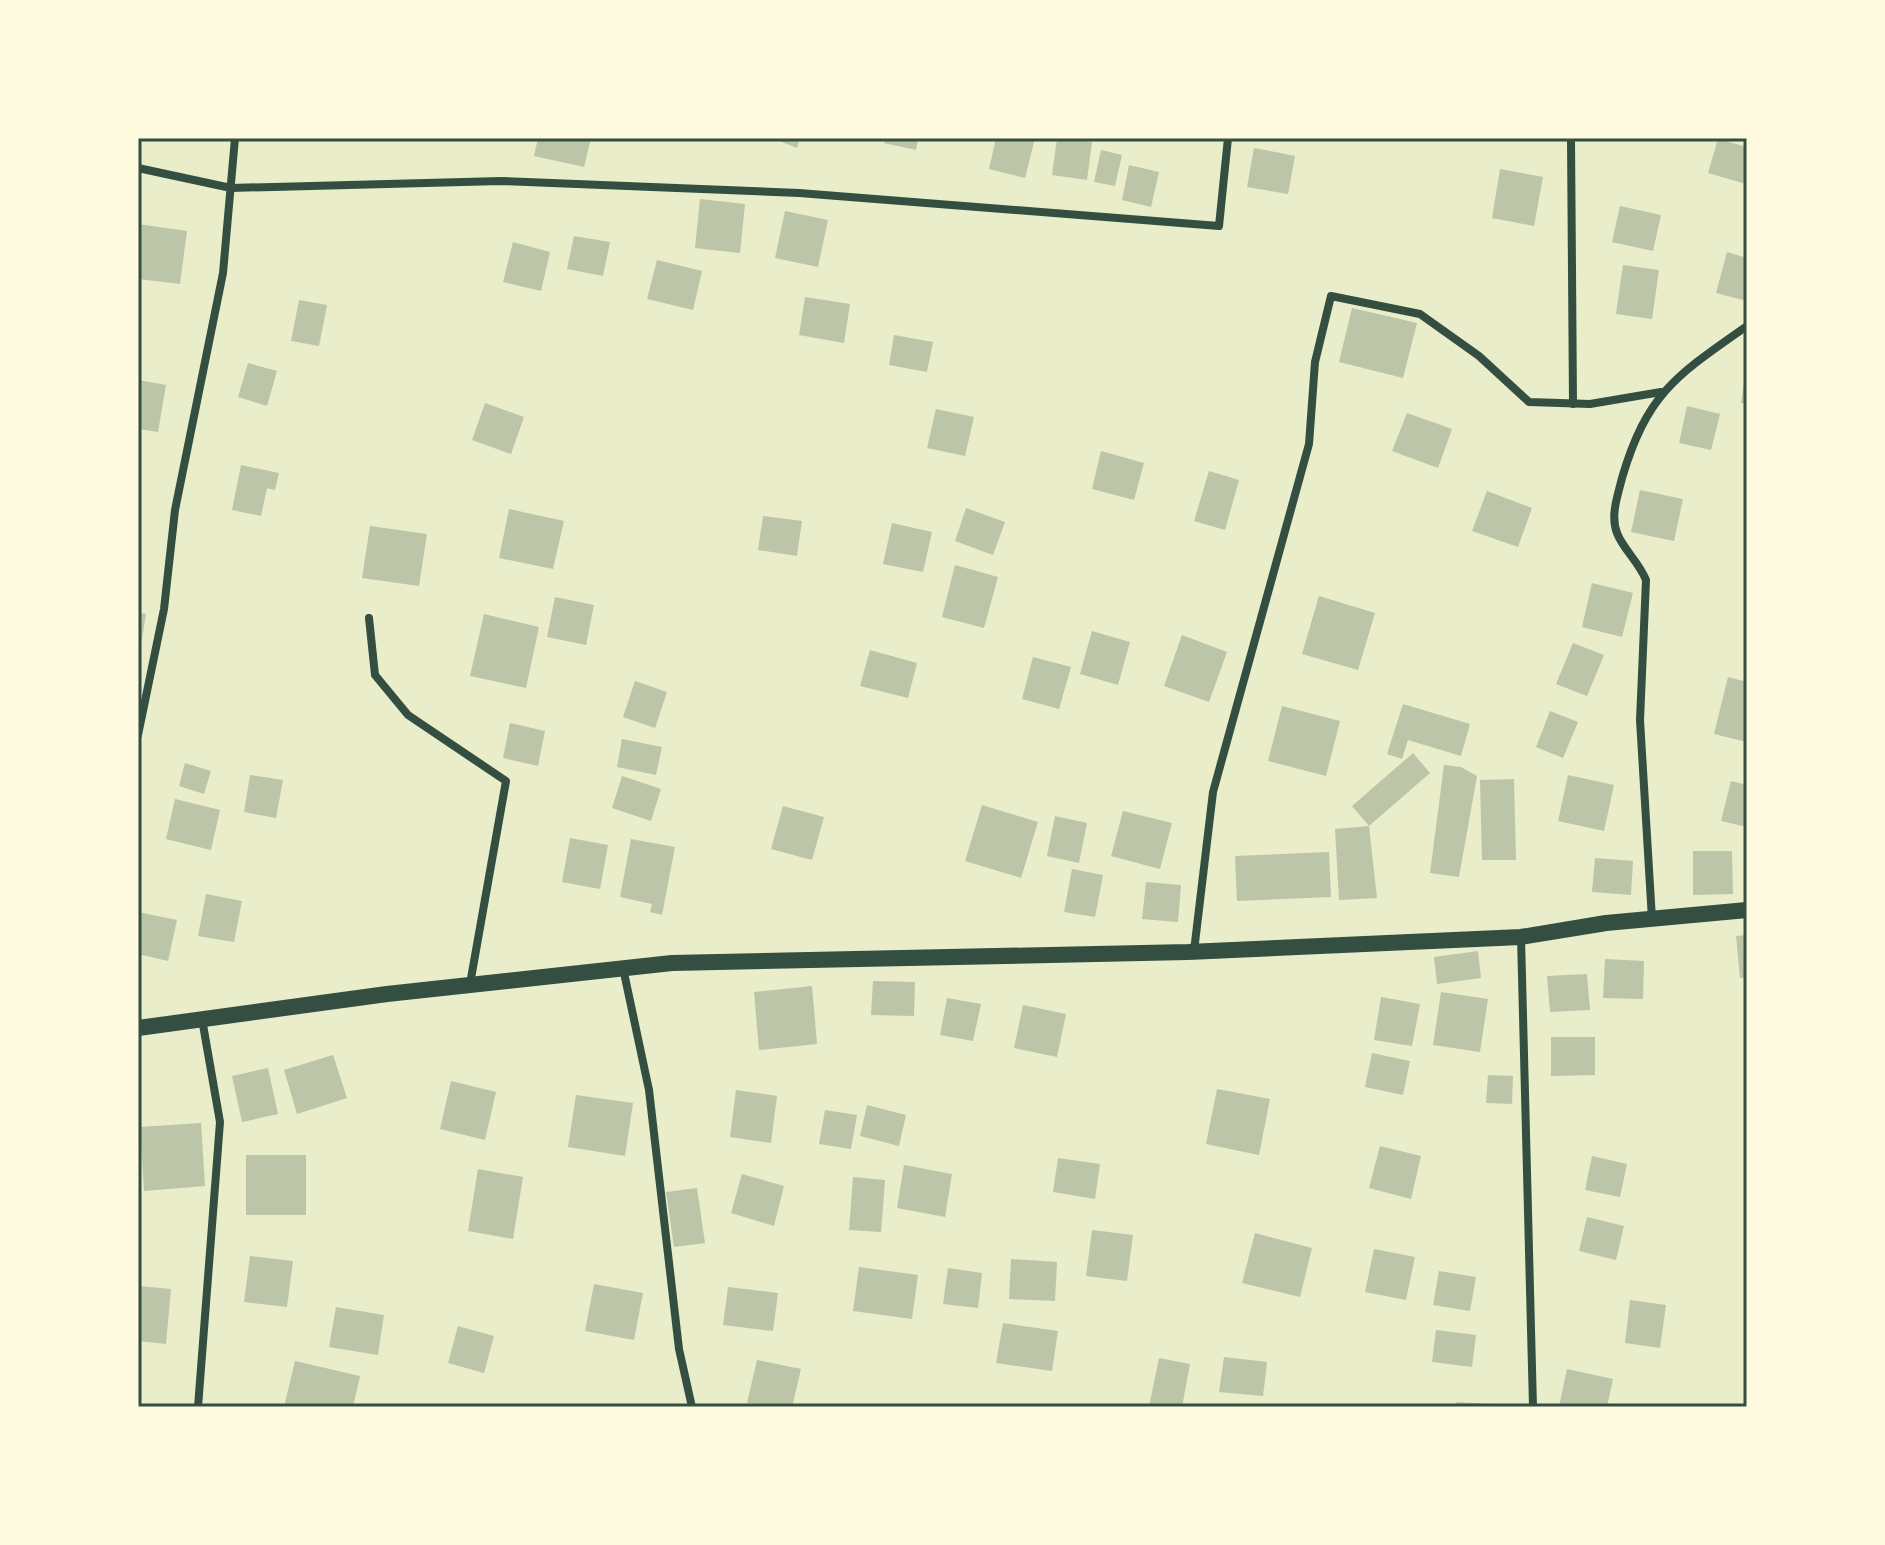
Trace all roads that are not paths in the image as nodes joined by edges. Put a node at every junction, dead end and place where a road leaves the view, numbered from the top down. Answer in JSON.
{"nodes":[{"id":1,"x":235,"y":138,"type":"edge"},
{"id":2,"x":1228,"y":138,"type":"edge"},
{"id":3,"x":1571,"y":138,"type":"edge"},
{"id":4,"x":138,"y":168,"type":"edge"},
{"id":5,"x":231,"y":188,"type":"junction"},
{"id":6,"x":1747,"y":326,"type":"edge"},
{"id":7,"x":1661,"y":392,"type":"junction"},
{"id":8,"x":1573,"y":404,"type":"junction"},
{"id":9,"x":369,"y":618,"type":"dead end"},
{"id":10,"x":138,"y":735,"type":"edge"},
{"id":11,"x":1747,"y":910,"type":"edge"},
{"id":12,"x":1652,"y":919,"type":"junction"},
{"id":13,"x":1521,"y":937,"type":"junction"},
{"id":14,"x":1194,"y":952,"type":"junction"},
{"id":15,"x":623,"y":968,"type":"junction"},
{"id":16,"x":470,"y":985,"type":"junction"},
{"id":17,"x":202,"y":1019,"type":"junction"},
{"id":18,"x":138,"y":1028,"type":"edge"},
{"id":19,"x":198,"y":1407,"type":"edge"},
{"id":20,"x":692,"y":1407,"type":"edge"},
{"id":21,"x":1533,"y":1407,"type":"edge"}],
"edges":[{"from":1,"to":5,"type":"street"},
{"from":2,"to":5,"type":"street"},
{"from":3,"to":8,"type":"street"},
{"from":4,"to":5,"type":"street"},
{"from":5,"to":10,"type":"street"},
{"from":6,"to":7,"type":"street"},
{"from":7,"to":8,"type":"street"},
{"from":7,"to":12,"type":"street"},
{"from":8,"to":14,"type":"street"},
{"from":9,"to":16,"type":"street"},
{"from":11,"to":12,"type":"main road"},
{"from":12,"to":13,"type":"main road"},
{"from":13,"to":14,"type":"main road"},
{"from":13,"to":21,"type":"street"},
{"from":14,"to":15,"type":"main road"},
{"from":15,"to":16,"type":"main road"},
{"from":15,"to":20,"type":"street"},
{"from":16,"to":17,"type":"main road"},
{"from":17,"to":18,"type":"main road"},
{"from":17,"to":19,"type":"street"}]}
